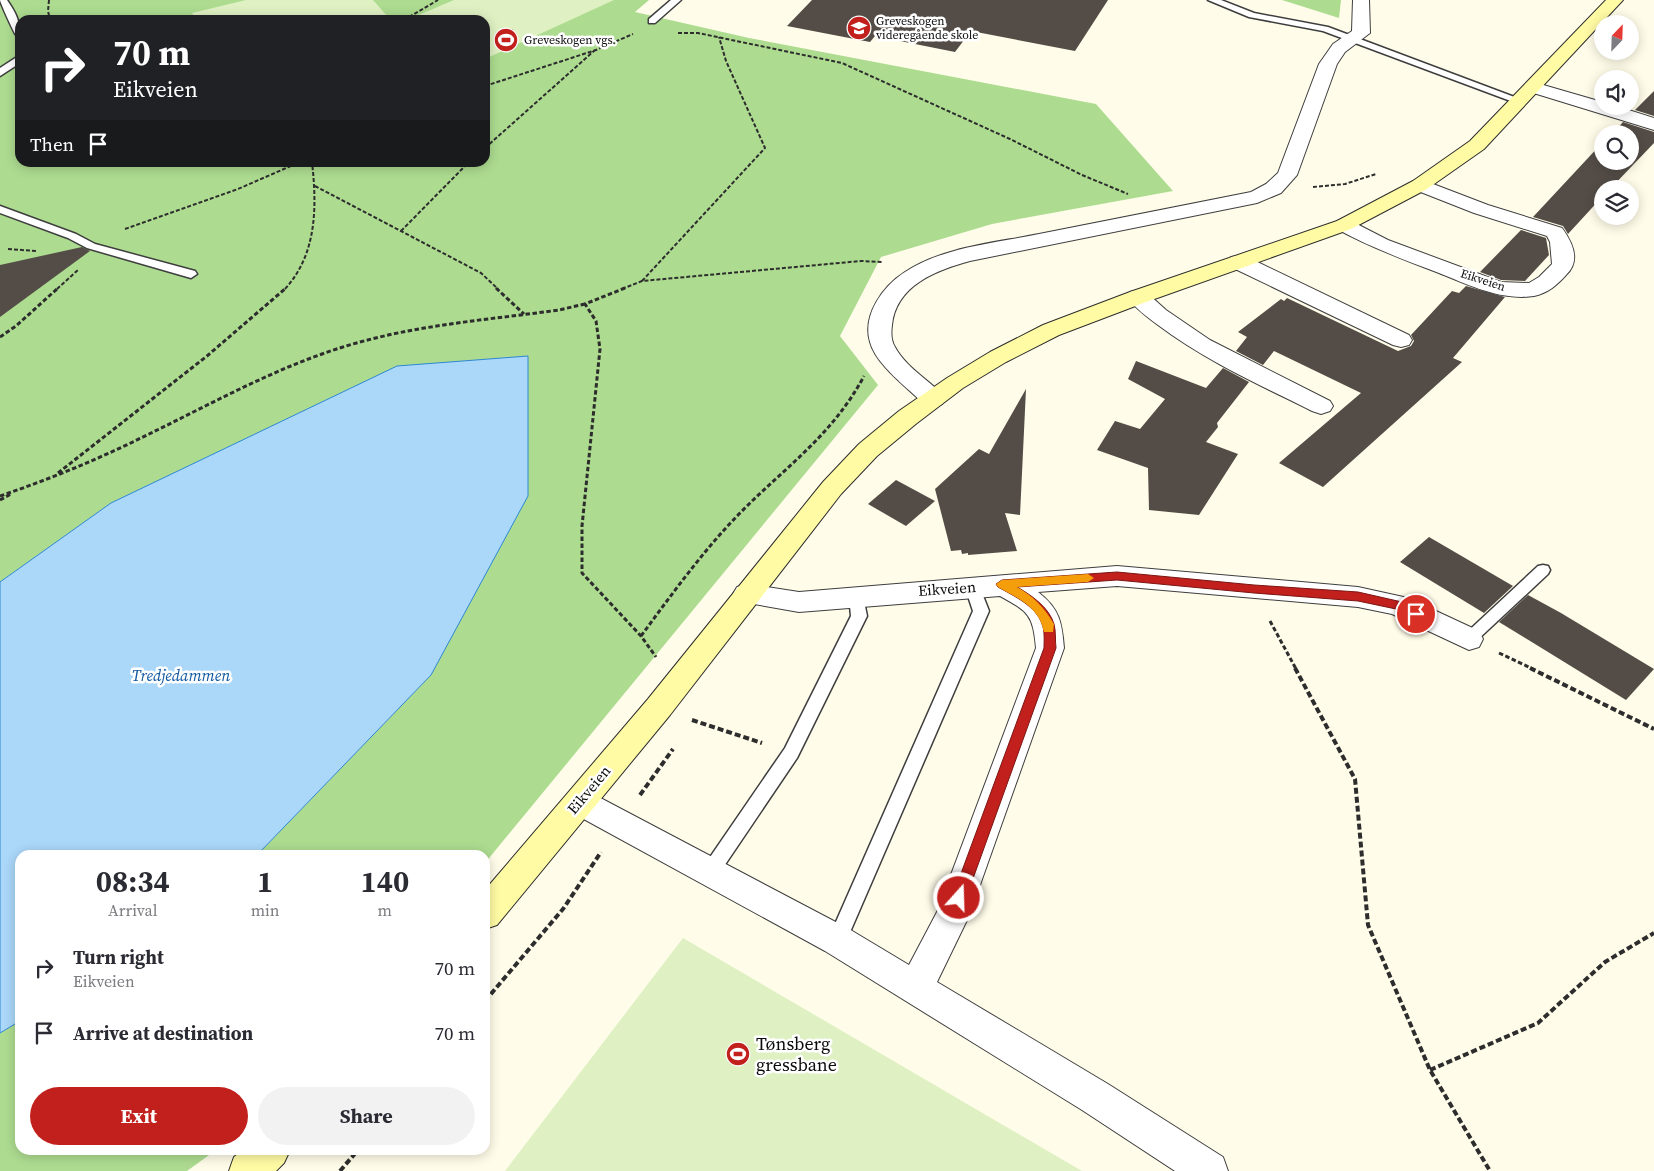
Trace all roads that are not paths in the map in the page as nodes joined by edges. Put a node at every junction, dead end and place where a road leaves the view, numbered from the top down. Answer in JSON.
{"nodes":[{"id":1,"x":2,"y":0,"type":"edge"},
{"id":2,"x":676,"y":0,"type":"edge"},
{"id":3,"x":1213,"y":0,"type":"edge"},
{"id":4,"x":1361,"y":0,"type":"edge"},
{"id":5,"x":1616,"y":0,"type":"edge"},
{"id":6,"x":15,"y":21,"type":"edge"},
{"id":7,"x":649,"y":25,"type":"road end"},
{"id":8,"x":1353,"y":39,"type":"junction"},
{"id":9,"x":15,"y":62,"type":"edge"},
{"id":10,"x":0,"y":73,"type":"edge"},
{"id":11,"x":1526,"y":94,"type":"junction"},
{"id":12,"x":1654,"y":124,"type":"edge"},
{"id":13,"x":1420,"y":185,"type":"junction"},
{"id":14,"x":0,"y":210,"type":"edge"},
{"id":15,"x":1344,"y":225,"type":"junction"},
{"id":16,"x":1239,"y":262,"type":"junction"},
{"id":17,"x":191,"y":274,"type":"dead end"},
{"id":18,"x":1138,"y":297,"type":"junction"},
{"id":19,"x":1401,"y":340,"type":"dead end"},
{"id":20,"x":933,"y":399,"type":"junction"},
{"id":21,"x":1321,"y":406,"type":"dead end"},
{"id":22,"x":1543,"y":570,"type":"dead end"},
{"id":23,"x":988,"y":586,"type":"junction"},
{"id":24,"x":747,"y":594,"type":"junction"},
{"id":25,"x":857,"y":596,"type":"junction"},
{"id":26,"x":1469,"y":639,"type":"joint"},
{"id":27,"x":580,"y":802,"type":"junction"},
{"id":28,"x":710,"y":872,"type":"junction"},
{"id":29,"x":490,"y":908,"type":"edge"},
{"id":30,"x":837,"y":940,"type":"junction"},
{"id":31,"x":916,"y":987,"type":"junction"},
{"id":32,"x":265,"y":1155,"type":"edge"},
{"id":33,"x":248,"y":1171,"type":"edge"},
{"id":34,"x":1209,"y":1171,"type":"edge"}],
"edges":[{"from":1,"to":6,"type":"lane"},
{"from":2,"to":7,"type":"lane"},
{"from":3,"to":8,"type":"lane"},
{"from":4,"to":8,"type":"street"},
{"from":5,"to":11,"type":"main road","name":"Eikveien"},
{"from":8,"to":11,"type":"lane"},
{"from":8,"to":20,"type":"street"},
{"from":9,"to":10,"type":"lane"},
{"from":11,"to":12,"type":"street"},
{"from":11,"to":13,"type":"main road","name":"Eikveien"},
{"from":13,"to":15,"type":"main road","name":"Eikveien"},
{"from":13,"to":15,"type":"street","name":"Eikveien"},
{"from":14,"to":17,"type":"lane"},
{"from":15,"to":16,"type":"main road","name":"Eikveien"},
{"from":16,"to":18,"type":"main road","name":"Eikveien"},
{"from":16,"to":19,"type":"street"},
{"from":18,"to":20,"type":"main road","name":"Eikveien"},
{"from":18,"to":21,"type":"street"},
{"from":20,"to":24,"type":"main road","name":"Eikveien"},
{"from":22,"to":26,"type":"lane"},
{"from":23,"to":25,"type":"street","name":"Eikveien"},
{"from":23,"to":26,"type":"street","name":"Eikveien"},
{"from":23,"to":30,"type":"lane"},
{"from":23,"to":31,"type":"street"},
{"from":24,"to":25,"type":"street","name":"Eikveien"},
{"from":24,"to":27,"type":"main road","name":"Eikveien"},
{"from":25,"to":28,"type":"lane"},
{"from":27,"to":28,"type":"street"},
{"from":27,"to":29,"type":"main road","name":"Eikveien"},
{"from":28,"to":30,"type":"street"},
{"from":30,"to":31,"type":"street"},
{"from":31,"to":34,"type":"street"},
{"from":32,"to":33,"type":"main road"}]}
